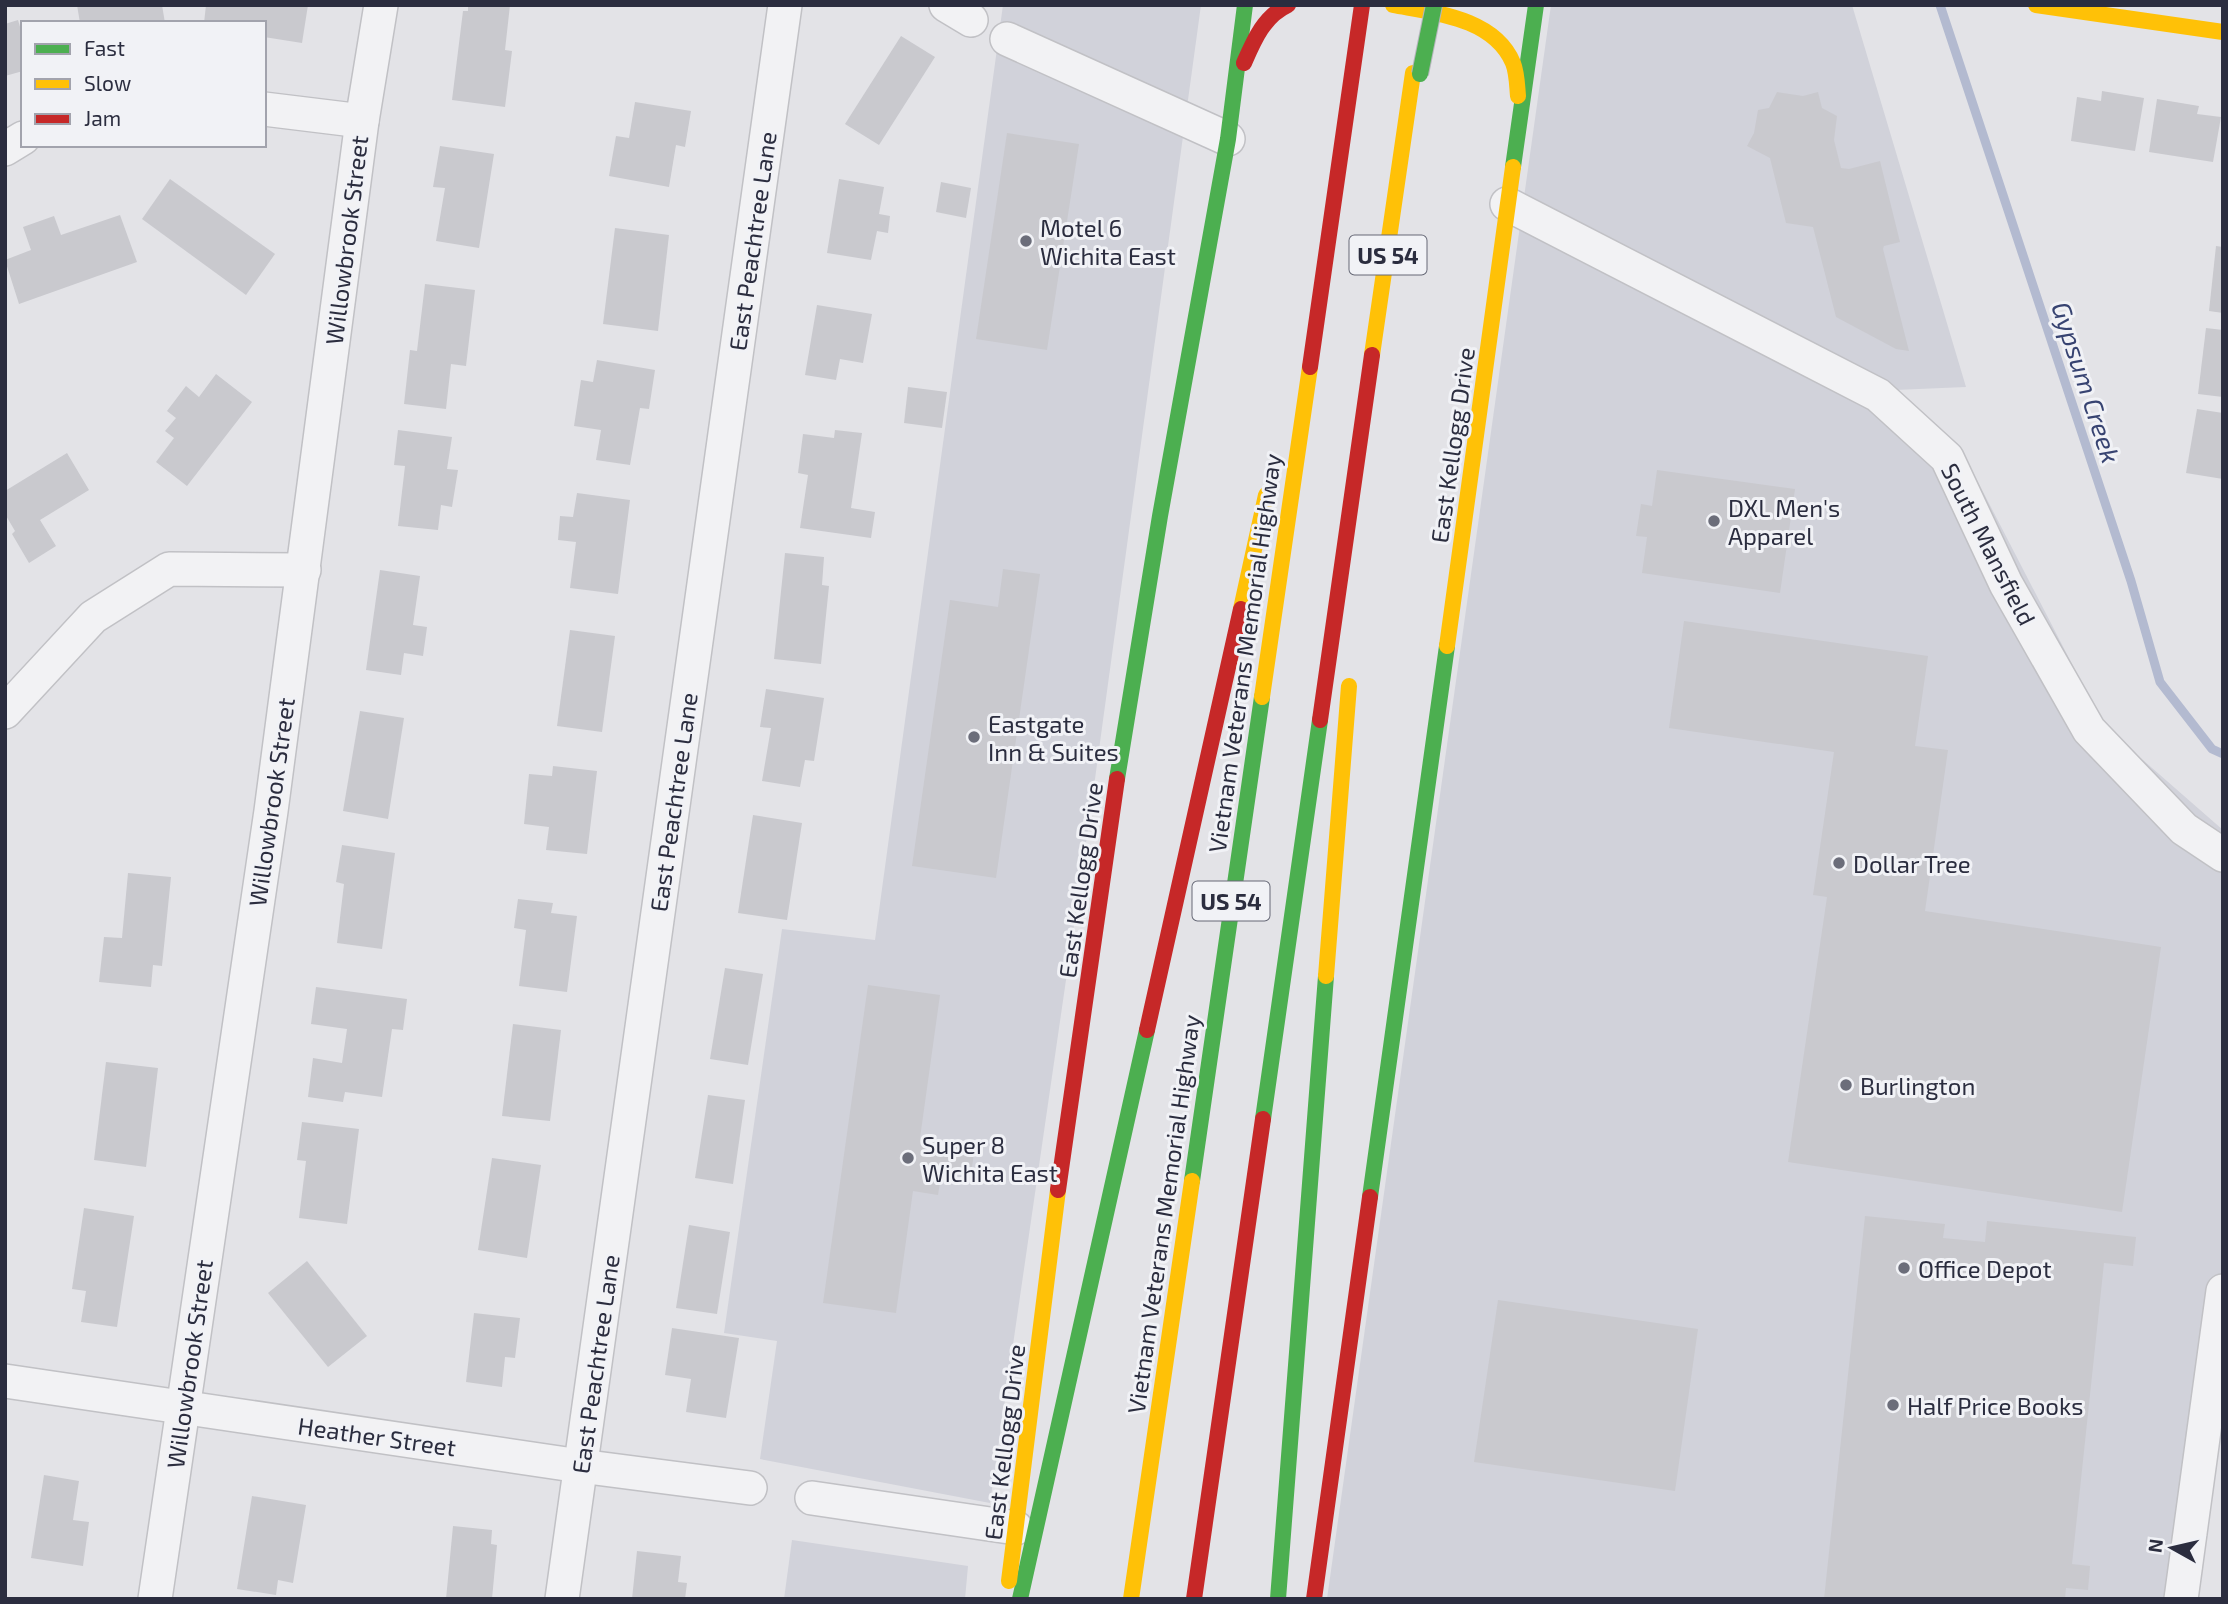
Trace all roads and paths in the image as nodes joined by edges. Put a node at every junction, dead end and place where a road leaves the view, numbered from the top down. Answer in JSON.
{"nodes":[{"id":1,"x":381,"y":5,"type":"edge"},
{"id":2,"x":785,"y":5,"type":"edge"},
{"id":3,"x":1245,"y":5,"type":"edge"},
{"id":4,"x":1289,"y":5,"type":"edge"},
{"id":5,"x":1362,"y":5,"type":"edge"},
{"id":6,"x":1393,"y":5,"type":"edge"},
{"id":7,"x":1422,"y":5,"type":"edge"},
{"id":8,"x":1434,"y":5,"type":"edge"},
{"id":9,"x":1536,"y":5,"type":"edge"},
{"id":10,"x":2036,"y":5,"type":"edge"},
{"id":11,"x":2223,"y":32,"type":"edge"},
{"id":12,"x":1007,"y":39,"type":"dead end"},
{"id":13,"x":1416,"y":73,"type":"junction"},
{"id":14,"x":1235,"y":81,"type":"junction"},
{"id":15,"x":266,"y":108,"type":"edge"},
{"id":16,"x":1520,"y":112,"type":"junction"},
{"id":17,"x":362,"y":121,"type":"junction"},
{"id":18,"x":21,"y":139,"type":"edge"},
{"id":19,"x":1228,"y":139,"type":"junction"},
{"id":20,"x":5,"y":149,"type":"edge"},
{"id":21,"x":1332,"y":202,"type":"junction"},
{"id":22,"x":1507,"y":204,"type":"junction"},
{"id":23,"x":1376,"y":342,"type":"junction"},
{"id":24,"x":1292,"y":379,"type":"dead end"},
{"id":25,"x":1271,"y":474,"type":"dead end"},
{"id":26,"x":1359,"y":563,"type":"dead end"},
{"id":27,"x":304,"y":570,"type":"junction"},
{"id":28,"x":1350,"y":674,"type":"dead end"},
{"id":29,"x":5,"y":712,"type":"edge"},
{"id":30,"x":2223,"y":855,"type":"edge"},
{"id":31,"x":2223,"y":1291,"type":"edge"},
{"id":32,"x":5,"y":1381,"type":"edge"},
{"id":33,"x":183,"y":1407,"type":"junction"},
{"id":34,"x":580,"y":1466,"type":"junction"},
{"id":35,"x":750,"y":1488,"type":"dead end"},
{"id":36,"x":812,"y":1498,"type":"dead end"},
{"id":37,"x":1016,"y":1528,"type":"junction"},
{"id":38,"x":155,"y":1599,"type":"edge"},
{"id":39,"x":562,"y":1599,"type":"edge"},
{"id":40,"x":1006,"y":1599,"type":"edge"},
{"id":41,"x":1020,"y":1599,"type":"edge"},
{"id":42,"x":1131,"y":1599,"type":"edge"},
{"id":43,"x":1194,"y":1599,"type":"edge"},
{"id":44,"x":1279,"y":1599,"type":"edge"},
{"id":45,"x":1314,"y":1599,"type":"edge"},
{"id":46,"x":2181,"y":1599,"type":"edge"}],
"edges":[{"from":1,"to":17,"type":"street","name":"Willowbrook Street"},
{"from":2,"to":34,"type":"street","name":"East Peachtree Lane"},
{"from":3,"to":14,"type":"main road","name":"East Kellogg Drive"},
{"from":4,"to":14,"type":"main road"},
{"from":5,"to":21,"type":"main road","name":"Vietnam Veterans Memorial Highway","number":"US 54"},
{"from":6,"to":16,"type":"main road"},
{"from":7,"to":13,"type":"main road","number":"US 54"},
{"from":8,"to":13,"type":"main road","bridge":true},
{"from":9,"to":16,"type":"main road","name":"East Kellogg Drive"},
{"from":10,"to":11,"type":"main road"},
{"from":12,"to":19,"type":"street"},
{"from":13,"to":23,"type":"main road","number":"US 54"},
{"from":14,"to":19,"type":"main road","name":"East Kellogg Drive"},
{"from":15,"to":17,"type":"street"},
{"from":16,"to":22,"type":"main road","name":"East Kellogg Drive"},
{"from":17,"to":27,"type":"street","name":"Willowbrook Street"},
{"from":18,"to":20,"type":"street"},
{"from":19,"to":37,"type":"main road","name":"East Kellogg Drive"},
{"from":21,"to":24,"type":"main road"},
{"from":21,"to":42,"type":"main road","name":"Vietnam Veterans Memorial Highway","number":"US 54"},
{"from":22,"to":30,"type":"street","name":"South Mansfield"},
{"from":22,"to":45,"type":"main road","name":"East Kellogg Drive"},
{"from":23,"to":26,"type":"main road"},
{"from":23,"to":43,"type":"main road","number":"US 54"},
{"from":25,"to":41,"type":"main road"},
{"from":27,"to":29,"type":"street"},
{"from":27,"to":33,"type":"street","name":"Willowbrook Street"},
{"from":28,"to":44,"type":"main road"},
{"from":31,"to":46,"type":"street"},
{"from":32,"to":33,"type":"street","name":"Heather Street"},
{"from":33,"to":34,"type":"street","name":"Heather Street"},
{"from":33,"to":38,"type":"street","name":"Willowbrook Street"},
{"from":34,"to":35,"type":"street","name":"Heather Street"},
{"from":34,"to":39,"type":"street","name":"East Peachtree Lane"},
{"from":36,"to":37,"type":"street"},
{"from":37,"to":40,"type":"main road","name":"East Kellogg Drive"}]}
